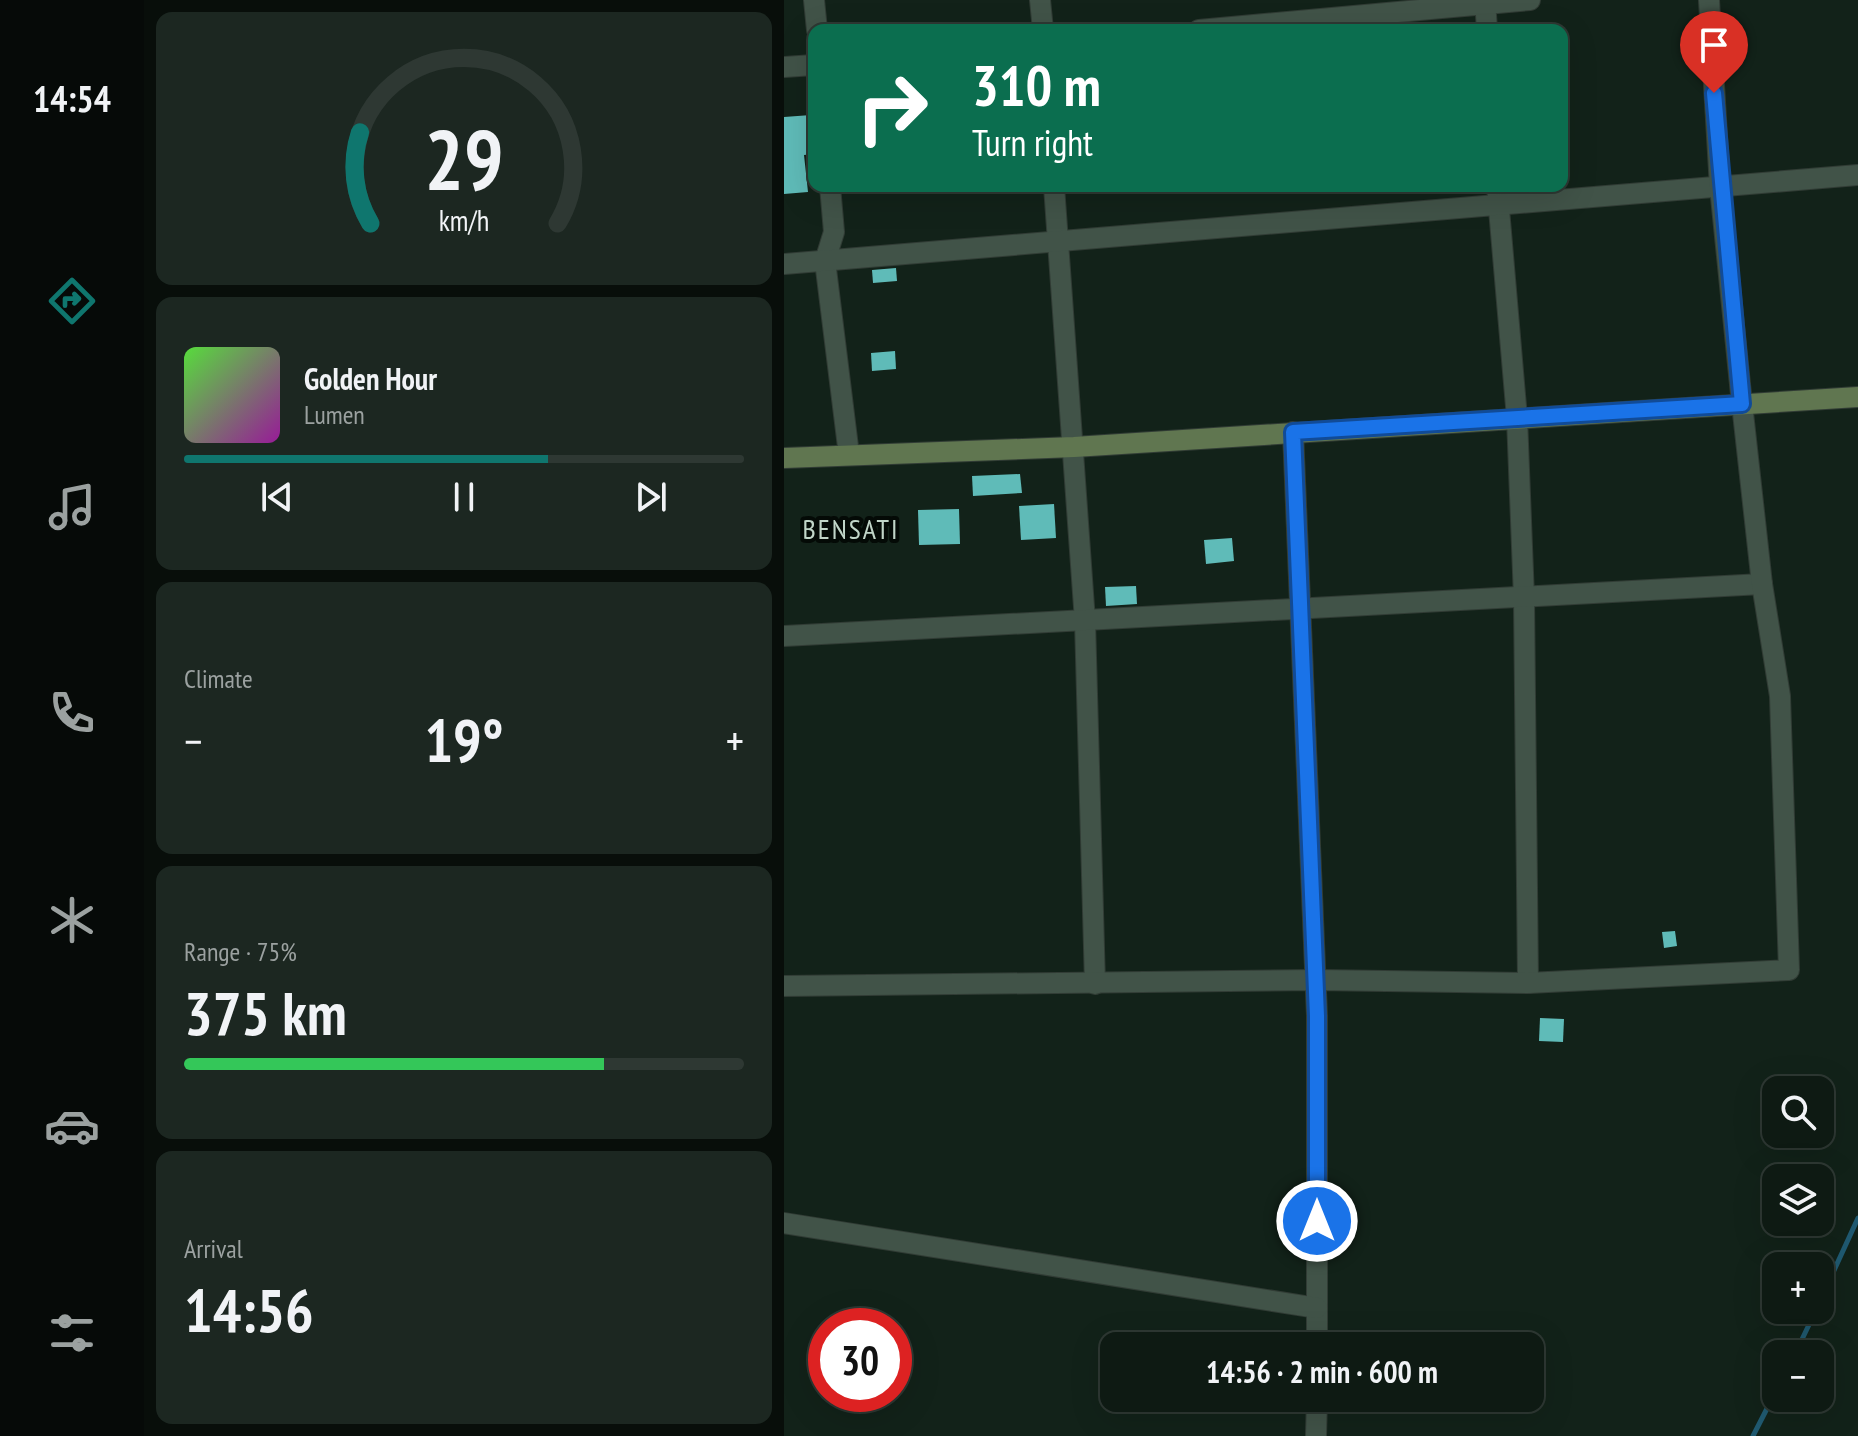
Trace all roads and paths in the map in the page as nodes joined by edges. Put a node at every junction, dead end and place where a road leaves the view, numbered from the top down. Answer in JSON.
{"nodes":[{"id":1,"x":814,"y":0,"type":"edge"},
{"id":2,"x":1040,"y":0,"type":"edge"},
{"id":3,"x":1530,"y":0,"type":"edge"},
{"id":4,"x":1709,"y":0,"type":"edge"},
{"id":5,"x":1485,"y":2,"type":"edge"},
{"id":6,"x":816,"y":24,"type":"edge"},
{"id":7,"x":1042,"y":24,"type":"edge"},
{"id":8,"x":1260,"y":24,"type":"edge"},
{"id":9,"x":1487,"y":24,"type":"edge"},
{"id":10,"x":808,"y":65,"type":"edge"},
{"id":11,"x":784,"y":67,"type":"edge"},
{"id":12,"x":1858,"y":175,"type":"edge"},
{"id":13,"x":1720,"y":187,"type":"junction"},
{"id":14,"x":831,"y":192,"type":"edge"},
{"id":15,"x":1054,"y":192,"type":"edge"},
{"id":16,"x":1498,"y":196,"type":"edge"},
{"id":17,"x":1058,"y":244,"type":"junction"},
{"id":18,"x":825,"y":261,"type":"junction"},
{"id":19,"x":784,"y":264,"type":"edge"},
{"id":20,"x":1858,"y":397,"type":"edge"},
{"id":21,"x":1742,"y":404,"type":"junction"},
{"id":22,"x":1517,"y":418,"type":"junction"},
{"id":23,"x":1293,"y":432,"type":"junction"},
{"id":24,"x":1074,"y":447,"type":"junction"},
{"id":25,"x":849,"y":455,"type":"junction"},
{"id":26,"x":784,"y":458,"type":"edge"},
{"id":27,"x":1762,"y":584,"type":"junction"},
{"id":28,"x":1524,"y":598,"type":"junction"},
{"id":29,"x":1300,"y":611,"type":"junction"},
{"id":30,"x":1085,"y":621,"type":"junction"},
{"id":31,"x":784,"y":636,"type":"edge"},
{"id":32,"x":1316,"y":980,"type":"junction"},
{"id":33,"x":1528,"y":983,"type":"junction"},
{"id":34,"x":1095,"y":984,"type":"junction"},
{"id":35,"x":784,"y":986,"type":"edge"},
{"id":36,"x":784,"y":1223,"type":"edge"},
{"id":37,"x":1317,"y":1308,"type":"junction"},
{"id":38,"x":1317,"y":1332,"type":"edge"},
{"id":39,"x":1317,"y":1412,"type":"edge"},
{"id":40,"x":1316,"y":1436,"type":"edge"}],
"edges":[{"from":1,"to":6,"type":"street"},
{"from":2,"to":7,"type":"street"},
{"from":3,"to":5,"type":"street"},
{"from":4,"to":13,"type":"street"},
{"from":5,"to":8,"type":"street"},
{"from":5,"to":9,"type":"street"},
{"from":10,"to":11,"type":"street"},
{"from":12,"to":13,"type":"street"},
{"from":13,"to":16,"type":"street"},
{"from":13,"to":21,"type":"street"},
{"from":14,"to":18,"type":"street"},
{"from":15,"to":17,"type":"street"},
{"from":16,"to":17,"type":"street"},
{"from":16,"to":22,"type":"street"},
{"from":17,"to":18,"type":"street"},
{"from":17,"to":24,"type":"street"},
{"from":18,"to":19,"type":"street"},
{"from":18,"to":25,"type":"street"},
{"from":20,"to":21,"type":"street"},
{"from":21,"to":22,"type":"street"},
{"from":21,"to":27,"type":"street"},
{"from":22,"to":23,"type":"street"},
{"from":22,"to":28,"type":"street"},
{"from":23,"to":24,"type":"street"},
{"from":23,"to":29,"type":"street"},
{"from":24,"to":25,"type":"street"},
{"from":24,"to":30,"type":"street"},
{"from":25,"to":26,"type":"street"},
{"from":27,"to":28,"type":"street"},
{"from":27,"to":33,"type":"street"},
{"from":28,"to":29,"type":"street"},
{"from":28,"to":33,"type":"street"},
{"from":29,"to":30,"type":"street"},
{"from":29,"to":32,"type":"street"},
{"from":30,"to":31,"type":"street"},
{"from":30,"to":34,"type":"street"},
{"from":32,"to":33,"type":"street"},
{"from":32,"to":34,"type":"street"},
{"from":32,"to":37,"type":"street"},
{"from":34,"to":35,"type":"street"},
{"from":36,"to":37,"type":"street"},
{"from":37,"to":38,"type":"street"},
{"from":39,"to":40,"type":"street"}]}
